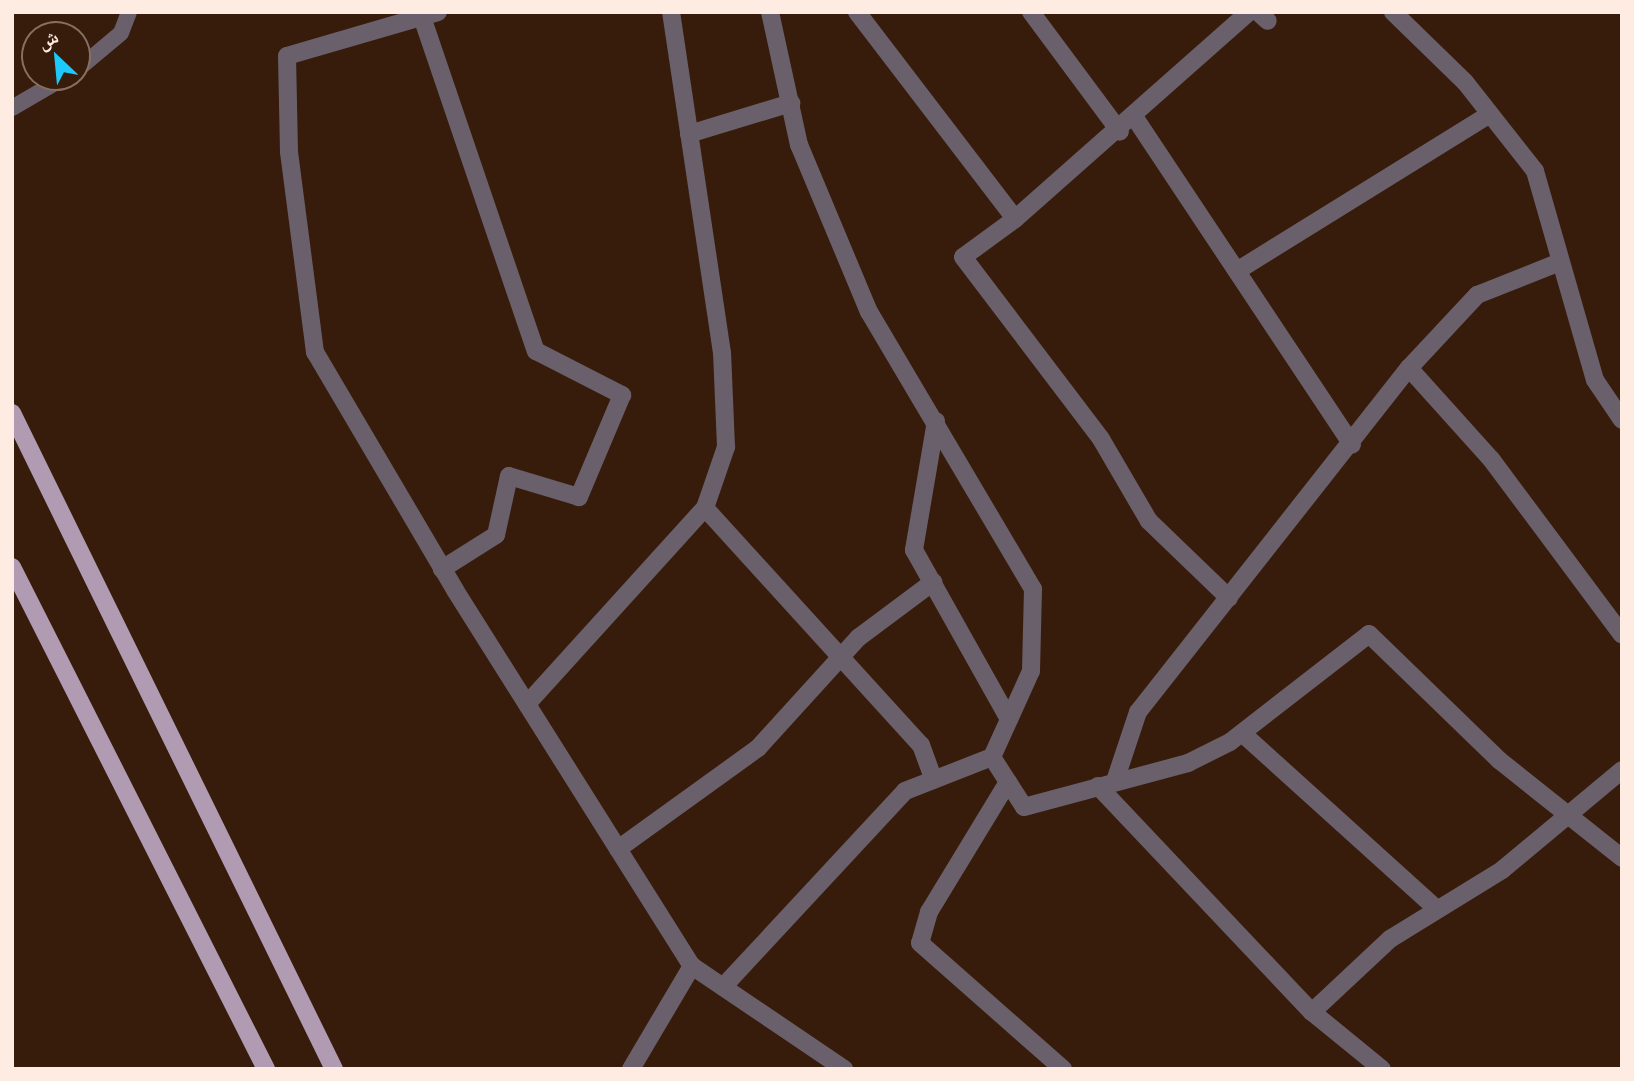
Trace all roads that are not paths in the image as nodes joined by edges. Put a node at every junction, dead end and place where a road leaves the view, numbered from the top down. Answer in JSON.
{"nodes":[{"id":1,"x":130,"y":12,"type":"edge"},
{"id":2,"x":671,"y":12,"type":"edge"},
{"id":3,"x":770,"y":12,"type":"edge"},
{"id":4,"x":857,"y":12,"type":"edge"},
{"id":5,"x":1031,"y":12,"type":"edge"},
{"id":6,"x":1249,"y":12,"type":"edge"},
{"id":7,"x":1393,"y":12,"type":"edge"},
{"id":8,"x":430,"y":15,"type":"edge"},
{"id":9,"x":91,"y":58,"type":"edge"},
{"id":10,"x":41,"y":91,"type":"edge"},
{"id":11,"x":791,"y":103,"type":"junction"},
{"id":12,"x":12,"y":108,"type":"edge"},
{"id":13,"x":1490,"y":114,"type":"junction"},
{"id":14,"x":1135,"y":118,"type":"junction"},
{"id":15,"x":1120,"y":131,"type":"junction"},
{"id":16,"x":689,"y":134,"type":"junction"},
{"id":17,"x":1015,"y":219,"type":"junction"},
{"id":18,"x":1558,"y":263,"type":"junction"},
{"id":19,"x":1240,"y":269,"type":"junction"},
{"id":20,"x":1409,"y":368,"type":"junction"},
{"id":21,"x":12,"y":413,"type":"edge"},
{"id":22,"x":1622,"y":420,"type":"edge"},
{"id":23,"x":936,"y":421,"type":"junction"},
{"id":24,"x":1352,"y":444,"type":"junction"},
{"id":25,"x":705,"y":508,"type":"junction"},
{"id":26,"x":12,"y":567,"type":"edge"},
{"id":27,"x":442,"y":569,"type":"junction"},
{"id":28,"x":933,"y":582,"type":"junction"},
{"id":29,"x":1228,"y":598,"type":"junction"},
{"id":30,"x":1622,"y":635,"type":"edge"},
{"id":31,"x":838,"y":659,"type":"junction"},
{"id":32,"x":527,"y":704,"type":"junction"},
{"id":33,"x":1009,"y":719,"type":"junction"},
{"id":34,"x":1242,"y":733,"type":"junction"},
{"id":35,"x":992,"y":757,"type":"junction"},
{"id":36,"x":1622,"y":770,"type":"edge"},
{"id":37,"x":934,"y":780,"type":"junction"},
{"id":38,"x":1008,"y":782,"type":"junction"},
{"id":39,"x":1107,"y":784,"type":"junction"},
{"id":40,"x":1565,"y":813,"type":"junction"},
{"id":41,"x":618,"y":849,"type":"junction"},
{"id":42,"x":1622,"y":858,"type":"edge"},
{"id":43,"x":1437,"y":909,"type":"junction"},
{"id":44,"x":692,"y":966,"type":"junction"},
{"id":45,"x":723,"y":987,"type":"junction"},
{"id":46,"x":1311,"y":1012,"type":"junction"},
{"id":47,"x":266,"y":1069,"type":"edge"},
{"id":48,"x":334,"y":1069,"type":"edge"},
{"id":49,"x":631,"y":1069,"type":"edge"},
{"id":50,"x":844,"y":1069,"type":"edge"},
{"id":51,"x":1063,"y":1069,"type":"edge"},
{"id":52,"x":1382,"y":1069,"type":"edge"}],
"edges":[{"from":1,"to":9,"type":"lane"},
{"from":2,"to":16,"type":"street"},
{"from":3,"to":11,"type":"street"},
{"from":4,"to":17,"type":"street"},
{"from":5,"to":15,"type":"street"},
{"from":6,"to":14,"type":"street"},
{"from":7,"to":13,"type":"street"},
{"from":8,"to":27,"type":"street"},
{"from":8,"to":27,"type":"street"},
{"from":10,"to":12,"type":"lane"},
{"from":11,"to":16,"type":"street"},
{"from":11,"to":23,"type":"street"},
{"from":13,"to":18,"type":"street"},
{"from":13,"to":19,"type":"street"},
{"from":14,"to":15,"type":"street"},
{"from":14,"to":19,"type":"street"},
{"from":15,"to":17,"type":"street"},
{"from":16,"to":25,"type":"street"},
{"from":17,"to":29,"type":"street"},
{"from":18,"to":20,"type":"street"},
{"from":18,"to":22,"type":"street"},
{"from":19,"to":24,"type":"street"},
{"from":20,"to":24,"type":"street"},
{"from":20,"to":30,"type":"street"},
{"from":21,"to":48,"type":"main road"},
{"from":23,"to":28,"type":"street"},
{"from":23,"to":33,"type":"street"},
{"from":24,"to":29,"type":"street"},
{"from":25,"to":31,"type":"street"},
{"from":25,"to":32,"type":"street"},
{"from":26,"to":47,"type":"main road"},
{"from":27,"to":32,"type":"street"},
{"from":28,"to":31,"type":"street"},
{"from":28,"to":33,"type":"street"},
{"from":29,"to":39,"type":"street"},
{"from":31,"to":37,"type":"street"},
{"from":31,"to":41,"type":"street"},
{"from":32,"to":41,"type":"street"},
{"from":33,"to":35,"type":"street"},
{"from":34,"to":39,"type":"street"},
{"from":34,"to":40,"type":"street"},
{"from":34,"to":43,"type":"street"},
{"from":35,"to":37,"type":"street"},
{"from":35,"to":38,"type":"street"},
{"from":36,"to":40,"type":"street"},
{"from":37,"to":45,"type":"street"},
{"from":38,"to":39,"type":"street"},
{"from":38,"to":51,"type":"street"},
{"from":39,"to":46,"type":"street"},
{"from":40,"to":42,"type":"street"},
{"from":40,"to":43,"type":"street"},
{"from":41,"to":44,"type":"street"},
{"from":43,"to":46,"type":"street"},
{"from":44,"to":45,"type":"street"},
{"from":44,"to":49,"type":"street"},
{"from":45,"to":50,"type":"street"},
{"from":46,"to":52,"type":"street"}]}
